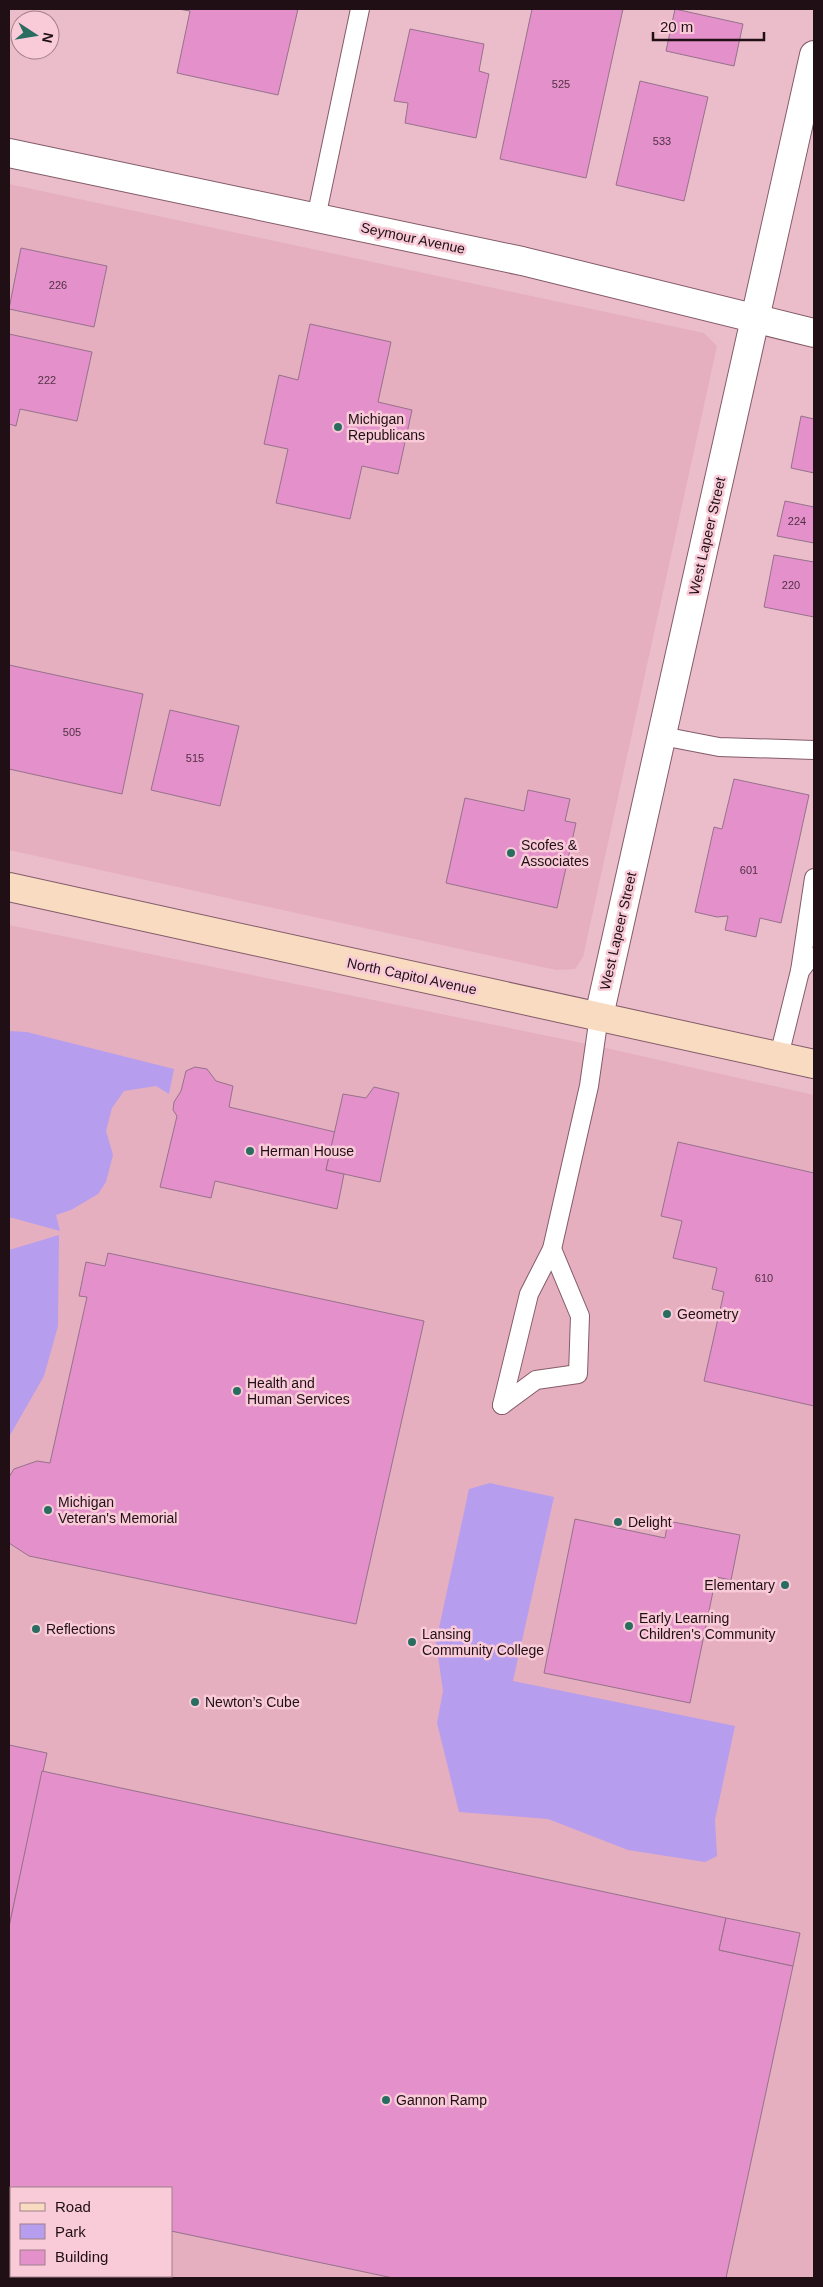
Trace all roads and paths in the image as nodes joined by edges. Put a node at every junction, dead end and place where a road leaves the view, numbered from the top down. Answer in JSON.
{"nodes":[{"id":1,"x":360,"y":9,"type":"edge"},
{"id":2,"x":814,"y":55,"type":"edge"},
{"id":3,"x":9,"y":153,"type":"edge"},
{"id":4,"x":316,"y":218,"type":"junction"},
{"id":5,"x":755,"y":317,"type":"junction"},
{"id":6,"x":814,"y":333,"type":"edge"},
{"id":7,"x":662,"y":736,"type":"junction"},
{"id":8,"x":814,"y":750,"type":"edge"},
{"id":9,"x":814,"y":878,"type":"edge"},
{"id":10,"x":9,"y":888,"type":"edge"},
{"id":11,"x":814,"y":957,"type":"edge"},
{"id":12,"x":800,"y":970,"type":"junction"},
{"id":13,"x":599,"y":1016,"type":"junction"},
{"id":14,"x":779,"y":1056,"type":"junction"},
{"id":15,"x":814,"y":1064,"type":"edge"},
{"id":16,"x":552,"y":1248,"type":"junction"}],
"edges":[{"from":1,"to":4,"type":"lane"},
{"from":2,"to":5,"type":"street","name":"West Lapeer Street"},
{"from":3,"to":4,"type":"street","name":"Seymour Avenue"},
{"from":4,"to":5,"type":"street","name":"Seymour Avenue"},
{"from":5,"to":6,"type":"street","name":"Seymour Avenue"},
{"from":5,"to":7,"type":"street","name":"West Lapeer Street"},
{"from":7,"to":8,"type":"lane"},
{"from":7,"to":13,"type":"street","name":"West Lapeer Street"},
{"from":9,"to":12,"type":"lane"},
{"from":10,"to":13,"type":"street","name":"North Capitol Avenue"},
{"from":11,"to":12,"type":"lane"},
{"from":12,"to":14,"type":"lane"},
{"from":13,"to":14,"type":"street","name":"North Capitol Avenue"},
{"from":13,"to":16,"type":"lane"},
{"from":14,"to":15,"type":"street","name":"North Capitol Avenue"},
{"from":16,"to":16,"type":"lane"}]}
